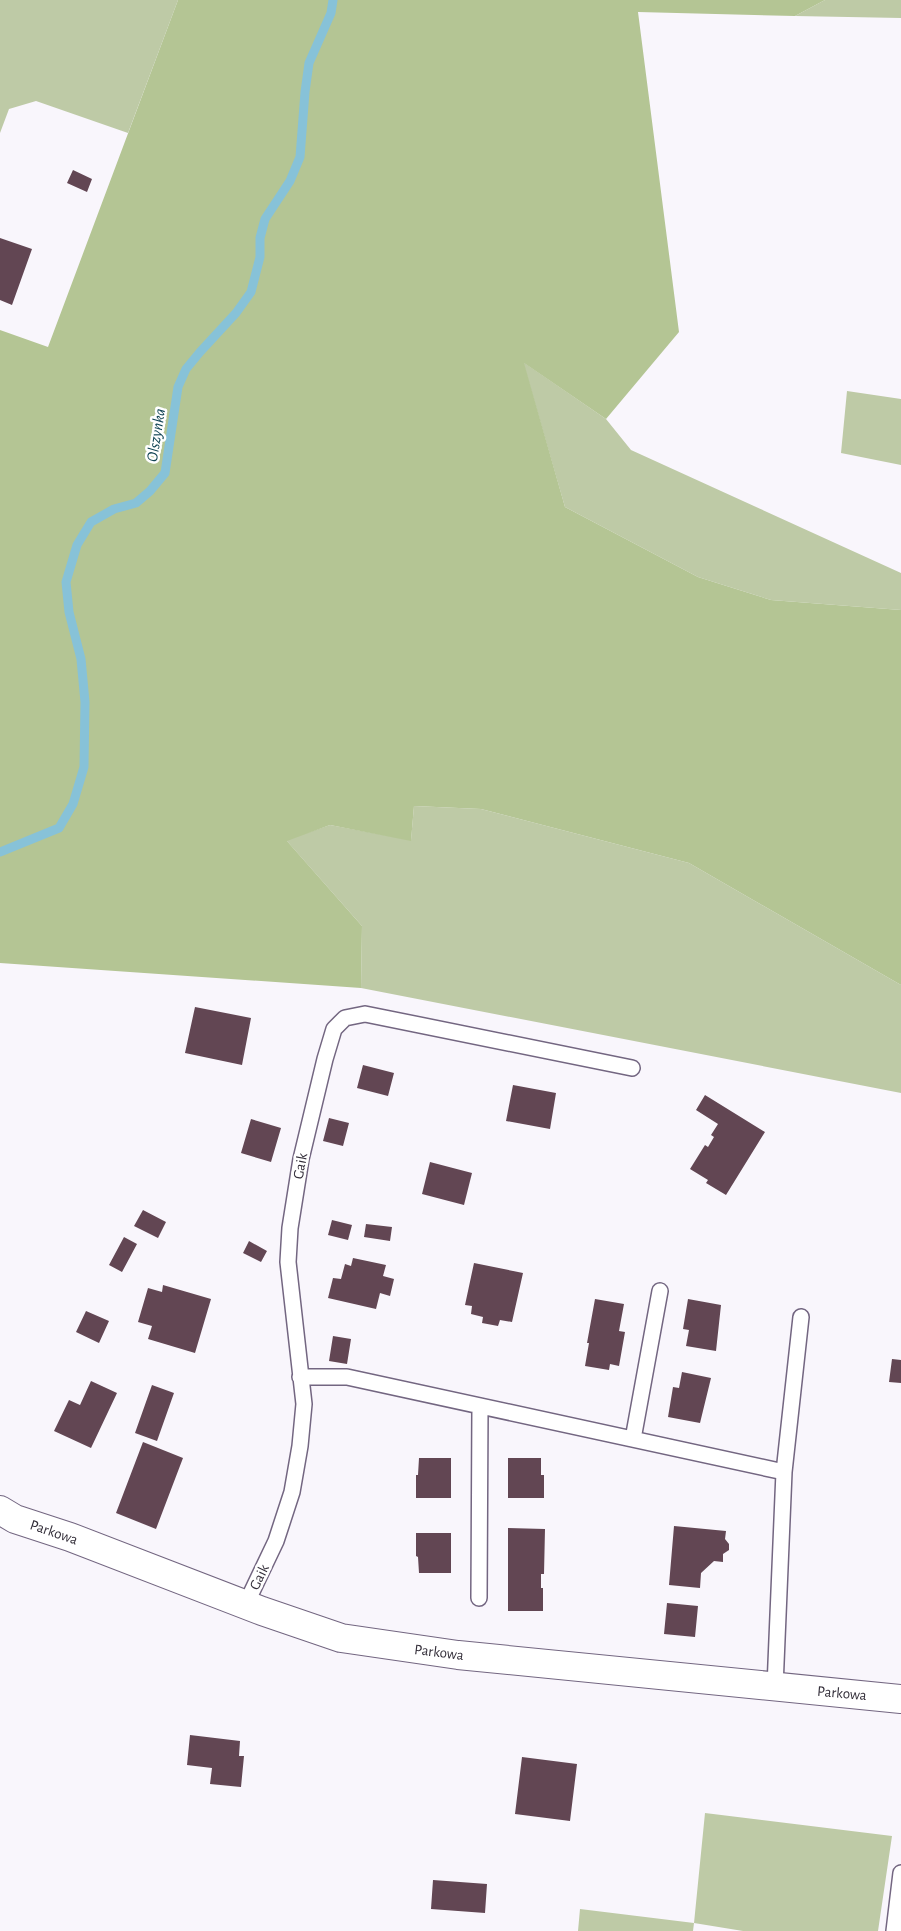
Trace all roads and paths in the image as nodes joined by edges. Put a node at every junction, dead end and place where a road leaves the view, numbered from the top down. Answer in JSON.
{"nodes":[{"id":1,"x":632,"y":1068,"type":"dead end"},
{"id":2,"x":660,"y":1291,"type":"dead end"},
{"id":3,"x":801,"y":1317,"type":"dead end"},
{"id":4,"x":300,"y":1377,"type":"junction"},
{"id":5,"x":480,"y":1406,"type":"junction"},
{"id":6,"x":633,"y":1439,"type":"junction"},
{"id":7,"x":784,"y":1472,"type":"junction"},
{"id":8,"x":0,"y":1510,"type":"edge"},
{"id":9,"x":479,"y":1598,"type":"dead end"},
{"id":10,"x":246,"y":1604,"type":"junction"},
{"id":11,"x":775,"y":1687,"type":"junction"},
{"id":12,"x":901,"y":1698,"type":"edge"},
{"id":13,"x":901,"y":1874,"type":"edge"},
{"id":14,"x":894,"y":1931,"type":"edge"}],
"edges":[{"from":1,"to":4,"type":"lane","name":"Gaik"},
{"from":2,"to":6,"type":"lane"},
{"from":3,"to":7,"type":"lane"},
{"from":4,"to":5,"type":"lane"},
{"from":4,"to":10,"type":"lane","name":"Gaik"},
{"from":5,"to":6,"type":"lane"},
{"from":5,"to":9,"type":"lane"},
{"from":6,"to":7,"type":"lane"},
{"from":7,"to":11,"type":"lane"},
{"from":8,"to":10,"type":"street","name":"Parkowa"},
{"from":10,"to":11,"type":"street","name":"Parkowa"},
{"from":11,"to":12,"type":"street","name":"Parkowa"},
{"from":13,"to":14,"type":"lane"}]}
